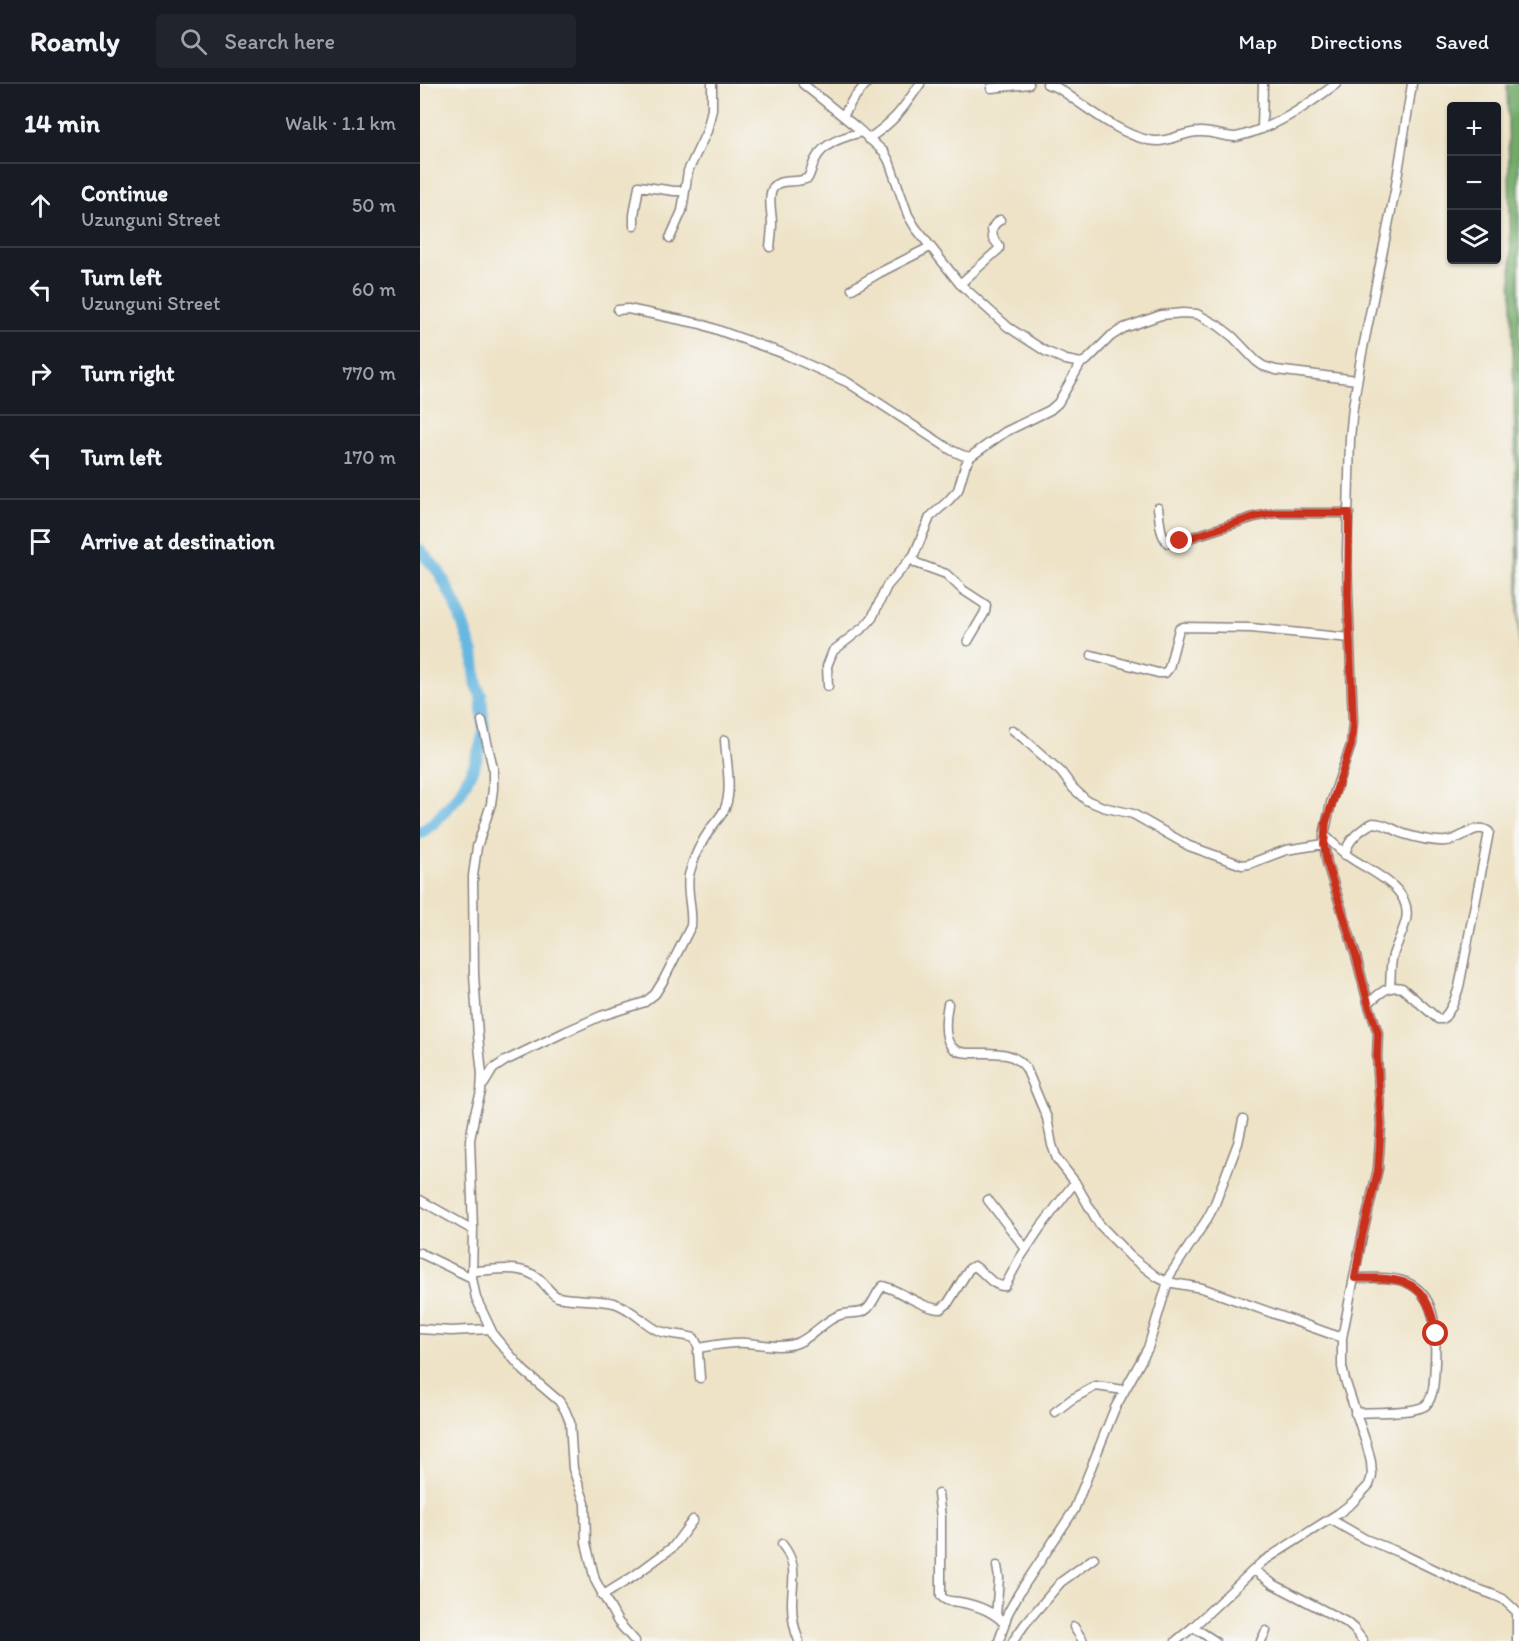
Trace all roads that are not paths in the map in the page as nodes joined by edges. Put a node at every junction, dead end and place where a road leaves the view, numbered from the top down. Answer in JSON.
{"nodes":[{"id":1,"x":712,"y":84,"type":"edge"},
{"id":2,"x":803,"y":84,"type":"edge"},
{"id":3,"x":866,"y":84,"type":"edge"},
{"id":4,"x":920,"y":84,"type":"edge"},
{"id":5,"x":1029,"y":84,"type":"edge"},
{"id":6,"x":1047,"y":84,"type":"edge"},
{"id":7,"x":1263,"y":84,"type":"edge"},
{"id":8,"x":1336,"y":84,"type":"edge"},
{"id":9,"x":1412,"y":84,"type":"edge"},
{"id":10,"x":991,"y":88,"type":"dead end"},
{"id":11,"x":843,"y":116,"type":"junction"},
{"id":12,"x":1262,"y":129,"type":"junction"},
{"id":13,"x":865,"y":136,"type":"junction"},
{"id":14,"x":684,"y":191,"type":"junction"},
{"id":15,"x":1000,"y":220,"type":"dead end"},
{"id":16,"x":634,"y":226,"type":"dead end"},
{"id":17,"x":670,"y":238,"type":"dead end"},
{"id":18,"x":930,"y":247,"type":"junction"},
{"id":19,"x":770,"y":248,"type":"dead end"},
{"id":20,"x":960,"y":284,"type":"junction"},
{"id":21,"x":852,"y":289,"type":"dead end"},
{"id":22,"x":618,"y":309,"type":"dead end"},
{"id":23,"x":1082,"y":363,"type":"junction"},
{"id":24,"x":1357,"y":380,"type":"junction"},
{"id":25,"x":970,"y":457,"type":"junction"},
{"id":26,"x":1158,"y":508,"type":"dead end"},
{"id":27,"x":1349,"y":513,"type":"junction"},
{"id":28,"x":912,"y":557,"type":"junction"},
{"id":29,"x":1350,"y":638,"type":"junction"},
{"id":30,"x":968,"y":641,"type":"dead end"},
{"id":31,"x":1092,"y":655,"type":"dead end"},
{"id":32,"x":828,"y":686,"type":"dead end"},
{"id":33,"x":482,"y":721,"type":"dead end"},
{"id":34,"x":1013,"y":730,"type":"dead end"},
{"id":35,"x":725,"y":740,"type":"dead end"},
{"id":36,"x":1324,"y":840,"type":"junction"},
{"id":37,"x":1346,"y":855,"type":"junction"},
{"id":38,"x":1390,"y":987,"type":"junction"},
{"id":39,"x":1368,"y":1003,"type":"junction"},
{"id":40,"x":948,"y":1004,"type":"dead end"},
{"id":41,"x":481,"y":1092,"type":"junction"},
{"id":42,"x":1243,"y":1120,"type":"dead end"},
{"id":43,"x":1074,"y":1182,"type":"junction"},
{"id":44,"x":420,"y":1200,"type":"edge"},
{"id":45,"x":988,"y":1200,"type":"dead end"},
{"id":46,"x":473,"y":1230,"type":"junction"},
{"id":47,"x":1026,"y":1249,"type":"junction"},
{"id":48,"x":420,"y":1253,"type":"edge"},
{"id":49,"x":472,"y":1274,"type":"junction"},
{"id":50,"x":1355,"y":1278,"type":"junction"},
{"id":51,"x":1167,"y":1282,"type":"junction"},
{"id":52,"x":420,"y":1329,"type":"edge"},
{"id":53,"x":490,"y":1329,"type":"junction"},
{"id":54,"x":1342,"y":1338,"type":"junction"},
{"id":55,"x":699,"y":1348,"type":"junction"},
{"id":56,"x":700,"y":1378,"type":"dead end"},
{"id":57,"x":1124,"y":1390,"type":"junction"},
{"id":58,"x":1054,"y":1412,"type":"dead end"},
{"id":59,"x":1355,"y":1413,"type":"junction"},
{"id":60,"x":938,"y":1494,"type":"dead end"},
{"id":61,"x":1330,"y":1519,"type":"junction"},
{"id":62,"x":693,"y":1520,"type":"dead end"},
{"id":63,"x":782,"y":1544,"type":"dead end"},
{"id":64,"x":1095,"y":1558,"type":"dead end"},
{"id":65,"x":997,"y":1566,"type":"dead end"},
{"id":66,"x":1254,"y":1570,"type":"junction"},
{"id":67,"x":602,"y":1596,"type":"junction"},
{"id":68,"x":996,"y":1616,"type":"junction"},
{"id":69,"x":1004,"y":1623,"type":"junction"},
{"id":70,"x":1074,"y":1627,"type":"dead end"},
{"id":71,"x":1193,"y":1627,"type":"junction"},
{"id":72,"x":1266,"y":1631,"type":"dead end"},
{"id":73,"x":635,"y":1641,"type":"edge"},
{"id":74,"x":799,"y":1641,"type":"edge"},
{"id":75,"x":999,"y":1641,"type":"edge"},
{"id":76,"x":1013,"y":1641,"type":"edge"},
{"id":77,"x":1083,"y":1641,"type":"edge"},
{"id":78,"x":1176,"y":1641,"type":"edge"},
{"id":79,"x":1215,"y":1641,"type":"edge"},
{"id":80,"x":1261,"y":1641,"type":"edge"},
{"id":81,"x":1363,"y":1641,"type":"edge"},
{"id":82,"x":1517,"y":1641,"type":"edge"}],
"edges":[{"from":1,"to":14,"type":"street"},
{"from":2,"to":11,"type":"street"},
{"from":3,"to":11,"type":"street"},
{"from":4,"to":13,"type":"street"},
{"from":5,"to":10,"type":"street"},
{"from":6,"to":12,"type":"street"},
{"from":7,"to":12,"type":"street"},
{"from":8,"to":12,"type":"street"},
{"from":9,"to":24,"type":"street"},
{"from":11,"to":13,"type":"street"},
{"from":13,"to":18,"type":"street"},
{"from":13,"to":19,"type":"street"},
{"from":14,"to":16,"type":"street"},
{"from":14,"to":17,"type":"street"},
{"from":15,"to":20,"type":"street"},
{"from":18,"to":20,"type":"street"},
{"from":18,"to":21,"type":"street"},
{"from":20,"to":23,"type":"street"},
{"from":22,"to":25,"type":"street"},
{"from":23,"to":24,"type":"street"},
{"from":23,"to":25,"type":"street"},
{"from":24,"to":27,"type":"street"},
{"from":25,"to":28,"type":"street"},
{"from":26,"to":27,"type":"street"},
{"from":27,"to":29,"type":"street"},
{"from":28,"to":30,"type":"street"},
{"from":28,"to":32,"type":"street"},
{"from":29,"to":31,"type":"street"},
{"from":29,"to":36,"type":"street"},
{"from":33,"to":41,"type":"street"},
{"from":34,"to":36,"type":"street"},
{"from":35,"to":41,"type":"street"},
{"from":36,"to":37,"type":"street"},
{"from":36,"to":39,"type":"street"},
{"from":37,"to":38,"type":"street"},
{"from":37,"to":38,"type":"street"},
{"from":38,"to":39,"type":"street"},
{"from":39,"to":50,"type":"street"},
{"from":40,"to":43,"type":"street"},
{"from":41,"to":46,"type":"street"},
{"from":42,"to":51,"type":"street"},
{"from":43,"to":47,"type":"street"},
{"from":43,"to":51,"type":"street"},
{"from":44,"to":46,"type":"street"},
{"from":45,"to":47,"type":"street"},
{"from":46,"to":49,"type":"street"},
{"from":47,"to":55,"type":"street"},
{"from":48,"to":49,"type":"street"},
{"from":49,"to":53,"type":"street"},
{"from":49,"to":55,"type":"street"},
{"from":50,"to":54,"type":"street"},
{"from":50,"to":59,"type":"street"},
{"from":51,"to":54,"type":"street"},
{"from":51,"to":57,"type":"street"},
{"from":52,"to":53,"type":"street"},
{"from":53,"to":67,"type":"street"},
{"from":54,"to":59,"type":"street"},
{"from":55,"to":56,"type":"street"},
{"from":57,"to":58,"type":"street"},
{"from":57,"to":69,"type":"street"},
{"from":59,"to":61,"type":"street"},
{"from":60,"to":68,"type":"street"},
{"from":61,"to":66,"type":"street"},
{"from":61,"to":82,"type":"street"},
{"from":62,"to":67,"type":"street"},
{"from":63,"to":74,"type":"street"},
{"from":64,"to":76,"type":"street"},
{"from":65,"to":68,"type":"street"},
{"from":66,"to":71,"type":"street"},
{"from":66,"to":81,"type":"street"},
{"from":67,"to":73,"type":"street"},
{"from":68,"to":69,"type":"street"},
{"from":69,"to":75,"type":"street"},
{"from":70,"to":77,"type":"street"},
{"from":71,"to":78,"type":"street"},
{"from":71,"to":79,"type":"street"},
{"from":72,"to":80,"type":"street"}]}
